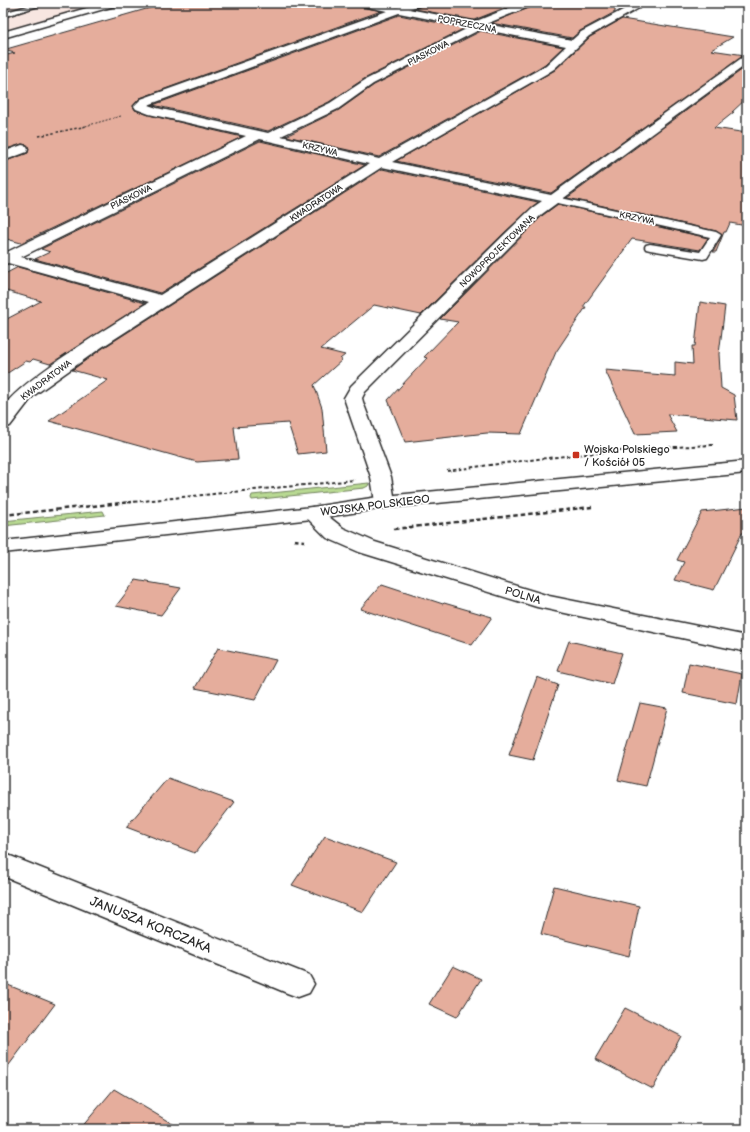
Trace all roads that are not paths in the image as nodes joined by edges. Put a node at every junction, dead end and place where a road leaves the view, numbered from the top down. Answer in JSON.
{"nodes":[{"id":1,"x":45,"y":3,"type":"edge"},
{"id":2,"x":115,"y":3,"type":"edge"},
{"id":3,"x":361,"y":3,"type":"edge"},
{"id":4,"x":418,"y":3,"type":"edge"},
{"id":5,"x":530,"y":3,"type":"edge"},
{"id":6,"x":643,"y":3,"type":"edge"},
{"id":7,"x":398,"y":10,"type":"junction"},
{"id":8,"x":3,"y":15,"type":"edge"},
{"id":9,"x":477,"y":26,"type":"junction"},
{"id":10,"x":3,"y":35,"type":"edge"},
{"id":11,"x":574,"y":44,"type":"junction"},
{"id":12,"x":747,"y":59,"type":"edge"},
{"id":13,"x":264,"y":136,"type":"junction"},
{"id":14,"x":22,"y":149,"type":"road end"},
{"id":15,"x":3,"y":157,"type":"edge"},
{"id":16,"x":381,"y":163,"type":"junction"},
{"id":17,"x":552,"y":199,"type":"junction"},
{"id":18,"x":650,"y":247,"type":"dead end"},
{"id":19,"x":4,"y":258,"type":"edge"},
{"id":20,"x":163,"y":301,"type":"junction"},
{"id":21,"x":3,"y":422,"type":"edge"},
{"id":22,"x":747,"y":467,"type":"edge"},
{"id":23,"x":386,"y":502,"type":"junction"},
{"id":24,"x":312,"y":513,"type":"junction"},
{"id":25,"x":3,"y":547,"type":"edge"},
{"id":26,"x":747,"y":644,"type":"edge"},
{"id":27,"x":3,"y":864,"type":"edge"},
{"id":28,"x":298,"y":984,"type":"dead end"}],
"edges":[{"from":1,"to":8,"type":"lane"},
{"from":2,"to":10,"type":"street"},
{"from":3,"to":7,"type":"street","name":"POPRZECZNA"},
{"from":4,"to":7,"type":"street"},
{"from":5,"to":9,"type":"street","name":"PIASKOWA"},
{"from":6,"to":11,"type":"street","name":"KWADRATOWA"},
{"from":7,"to":9,"type":"street","name":"POPRZECZNA"},
{"from":7,"to":13,"type":"street","name":"KRZYWA"},
{"from":9,"to":11,"type":"street","name":"POPRZECZNA"},
{"from":9,"to":13,"type":"street","name":"PIASKOWA"},
{"from":11,"to":16,"type":"street","name":"KWADRATOWA"},
{"from":12,"to":17,"type":"street","name":"NOWOPROJEKTOWANA"},
{"from":13,"to":16,"type":"street","name":"KRZYWA"},
{"from":13,"to":19,"type":"street","name":"PIASKOWA"},
{"from":14,"to":15,"type":"street"},
{"from":16,"to":17,"type":"street","name":"KRZYWA"},
{"from":16,"to":20,"type":"street","name":"KWADRATOWA"},
{"from":17,"to":18,"type":"lane","name":"KRZYWA"},
{"from":17,"to":23,"type":"street","name":"NOWOPROJEKTOWANA"},
{"from":19,"to":20,"type":"street"},
{"from":20,"to":21,"type":"street","name":"KWADRATOWA"},
{"from":22,"to":23,"type":"street","name":"WOJSKA POLSKIEGO"},
{"from":23,"to":24,"type":"street","name":"WOJSKA POLSKIEGO"},
{"from":24,"to":25,"type":"street","name":"WOJSKA POLSKIEGO"},
{"from":24,"to":26,"type":"street","name":"POLNA"},
{"from":27,"to":28,"type":"street","name":"JANUSZA KORCZAKA"}]}
